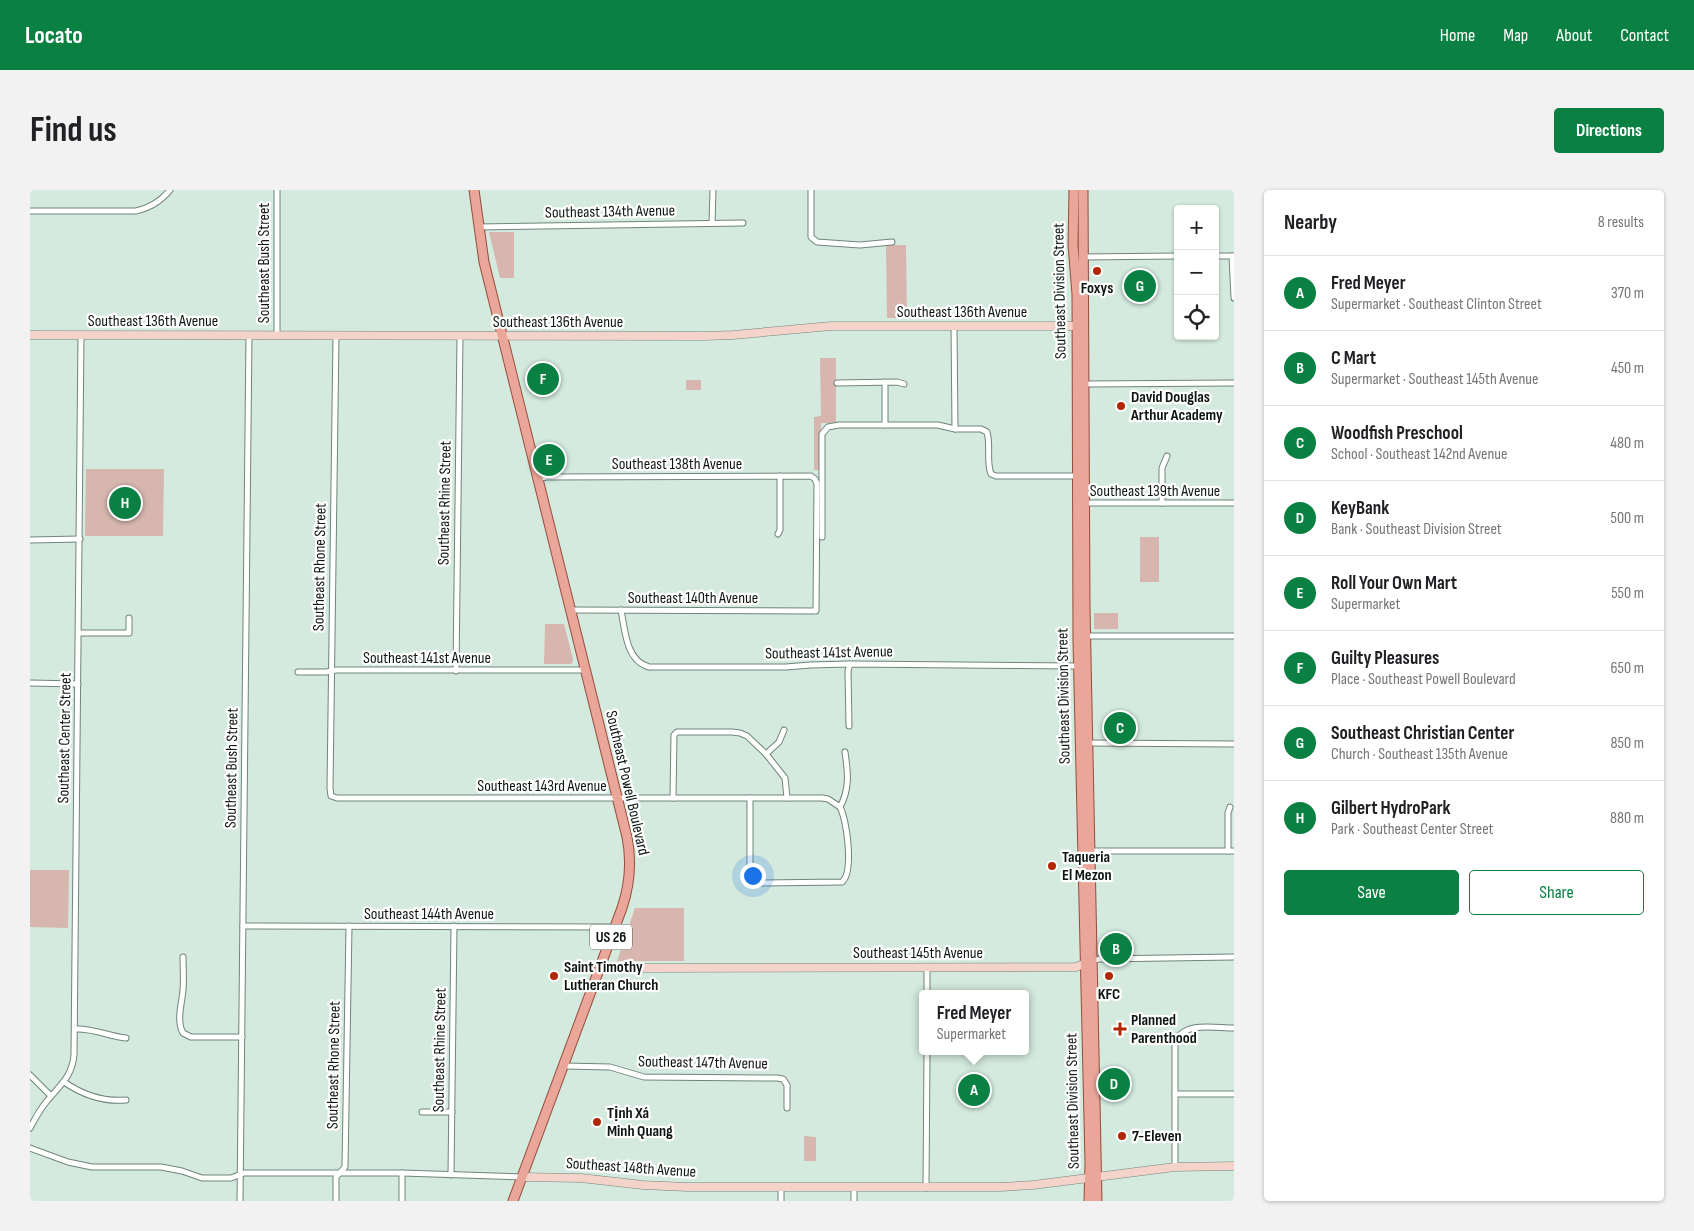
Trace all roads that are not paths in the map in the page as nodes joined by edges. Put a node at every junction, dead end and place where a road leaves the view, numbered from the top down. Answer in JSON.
{"nodes":[{"id":1,"x":170,"y":190,"type":"edge"},
{"id":2,"x":277,"y":190,"type":"edge"},
{"id":3,"x":474,"y":190,"type":"edge"},
{"id":4,"x":713,"y":190,"type":"edge"},
{"id":5,"x":811,"y":190,"type":"edge"},
{"id":6,"x":1074,"y":190,"type":"edge"},
{"id":7,"x":1082,"y":190,"type":"edge"},
{"id":8,"x":30,"y":211,"type":"edge"},
{"id":9,"x":712,"y":223,"type":"junction"},
{"id":10,"x":743,"y":223,"type":"dead end"},
{"id":11,"x":478,"y":227,"type":"junction"},
{"id":12,"x":892,"y":242,"type":"dead end"},
{"id":13,"x":1073,"y":245,"type":"junction"},
{"id":14,"x":1174,"y":256,"type":"edge"},
{"id":15,"x":1219,"y":256,"type":"edge"},
{"id":16,"x":1233,"y":256,"type":"edge"},
{"id":17,"x":1082,"y":257,"type":"junction"},
{"id":18,"x":1234,"y":298,"type":"edge"},
{"id":19,"x":954,"y":326,"type":"junction"},
{"id":20,"x":1081,"y":326,"type":"junction"},
{"id":21,"x":30,"y":335,"type":"edge"},
{"id":22,"x":81,"y":335,"type":"junction"},
{"id":23,"x":249,"y":335,"type":"junction"},
{"id":24,"x":277,"y":335,"type":"junction"},
{"id":25,"x":336,"y":335,"type":"junction"},
{"id":26,"x":504,"y":335,"type":"junction"},
{"id":27,"x":460,"y":336,"type":"junction"},
{"id":28,"x":885,"y":382,"type":"junction"},
{"id":29,"x":836,"y":383,"type":"dead end"},
{"id":30,"x":1234,"y":383,"type":"edge"},
{"id":31,"x":904,"y":384,"type":"dead end"},
{"id":32,"x":1085,"y":384,"type":"junction"},
{"id":33,"x":885,"y":425,"type":"junction"},
{"id":34,"x":956,"y":429,"type":"junction"},
{"id":35,"x":1168,"y":456,"type":"dead end"},
{"id":36,"x":780,"y":476,"type":"junction"},
{"id":37,"x":1077,"y":476,"type":"junction"},
{"id":38,"x":538,"y":479,"type":"junction"},
{"id":39,"x":1081,"y":503,"type":"junction"},
{"id":40,"x":1162,"y":503,"type":"junction"},
{"id":41,"x":1234,"y":503,"type":"edge"},
{"id":42,"x":778,"y":534,"type":"dead end"},
{"id":43,"x":822,"y":537,"type":"dead end"},
{"id":44,"x":30,"y":540,"type":"edge"},
{"id":45,"x":80,"y":540,"type":"junction"},
{"id":46,"x":1077,"y":609,"type":"junction"},
{"id":47,"x":570,"y":610,"type":"junction"},
{"id":48,"x":621,"y":610,"type":"junction"},
{"id":49,"x":816,"y":611,"type":"joint"},
{"id":50,"x":129,"y":618,"type":"dead end"},
{"id":51,"x":79,"y":633,"type":"junction"},
{"id":52,"x":1086,"y":636,"type":"junction"},
{"id":53,"x":1234,"y":636,"type":"edge"},
{"id":54,"x":850,"y":664,"type":"junction"},
{"id":55,"x":1083,"y":667,"type":"junction"},
{"id":56,"x":585,"y":670,"type":"junction"},
{"id":57,"x":332,"y":671,"type":"junction"},
{"id":58,"x":456,"y":671,"type":"junction"},
{"id":59,"x":298,"y":672,"type":"dead end"},
{"id":60,"x":30,"y":683,"type":"edge"},
{"id":61,"x":78,"y":684,"type":"junction"},
{"id":62,"x":849,"y":726,"type":"dead end"},
{"id":63,"x":784,"y":730,"type":"dead end"},
{"id":64,"x":1089,"y":743,"type":"junction"},
{"id":65,"x":1234,"y":744,"type":"edge"},
{"id":66,"x":845,"y":752,"type":"dead end"},
{"id":67,"x":766,"y":754,"type":"junction"},
{"id":68,"x":333,"y":797,"type":"joint"},
{"id":69,"x":673,"y":798,"type":"junction"},
{"id":70,"x":750,"y":798,"type":"junction"},
{"id":71,"x":787,"y":798,"type":"junction"},
{"id":72,"x":618,"y":799,"type":"junction"},
{"id":73,"x":840,"y":807,"type":"junction"},
{"id":74,"x":1230,"y":807,"type":"dead end"},
{"id":75,"x":1082,"y":825,"type":"junction"},
{"id":76,"x":1090,"y":851,"type":"junction"},
{"id":77,"x":1231,"y":851,"type":"edge"},
{"id":78,"x":243,"y":926,"type":"junction"},
{"id":79,"x":349,"y":926,"type":"junction"},
{"id":80,"x":454,"y":926,"type":"junction"},
{"id":81,"x":615,"y":927,"type":"junction"},
{"id":82,"x":183,"y":957,"type":"dead end"},
{"id":83,"x":1234,"y":957,"type":"edge"},
{"id":84,"x":1089,"y":962,"type":"junction"},
{"id":85,"x":601,"y":966,"type":"junction"},
{"id":86,"x":927,"y":967,"type":"junction"},
{"id":87,"x":927,"y":990,"type":"edge"},
{"id":88,"x":1234,"y":1028,"type":"edge"},
{"id":89,"x":75,"y":1029,"type":"junction"},
{"id":90,"x":242,"y":1037,"type":"junction"},
{"id":91,"x":126,"y":1038,"type":"dead end"},
{"id":92,"x":927,"y":1055,"type":"edge"},
{"id":93,"x":564,"y":1066,"type":"junction"},
{"id":94,"x":30,"y":1075,"type":"edge"},
{"id":95,"x":64,"y":1082,"type":"junction"},
{"id":96,"x":1175,"y":1094,"type":"junction"},
{"id":97,"x":1234,"y":1094,"type":"edge"},
{"id":98,"x":51,"y":1096,"type":"junction"},
{"id":99,"x":126,"y":1100,"type":"dead end"},
{"id":100,"x":787,"y":1108,"type":"dead end"},
{"id":101,"x":422,"y":1112,"type":"dead end"},
{"id":102,"x":452,"y":1112,"type":"junction"},
{"id":103,"x":30,"y":1128,"type":"edge"},
{"id":104,"x":30,"y":1148,"type":"edge"},
{"id":105,"x":1234,"y":1166,"type":"edge"},
{"id":106,"x":1175,"y":1167,"type":"junction"},
{"id":107,"x":340,"y":1173,"type":"junction"},
{"id":108,"x":402,"y":1173,"type":"junction"},
{"id":109,"x":240,"y":1174,"type":"junction"},
{"id":110,"x":451,"y":1175,"type":"junction"},
{"id":111,"x":522,"y":1177,"type":"junction"},
{"id":112,"x":1093,"y":1177,"type":"junction"},
{"id":113,"x":781,"y":1187,"type":"junction"},
{"id":114,"x":854,"y":1188,"type":"junction"},
{"id":115,"x":926,"y":1188,"type":"junction"},
{"id":116,"x":240,"y":1201,"type":"edge"},
{"id":117,"x":336,"y":1201,"type":"edge"},
{"id":118,"x":402,"y":1201,"type":"edge"},
{"id":119,"x":513,"y":1201,"type":"edge"},
{"id":120,"x":781,"y":1201,"type":"edge"},
{"id":121,"x":854,"y":1201,"type":"edge"},
{"id":122,"x":1089,"y":1201,"type":"edge"},
{"id":123,"x":1097,"y":1201,"type":"edge"}],
"edges":[{"from":1,"to":8,"type":"street"},
{"from":2,"to":24,"type":"street","name":"Southeast Bush Street"},
{"from":3,"to":11,"type":"main road","name":"Southeast Powell Boulevard","number":"US 26"},
{"from":4,"to":9,"type":"street"},
{"from":5,"to":12,"type":"street"},
{"from":6,"to":13,"type":"main road","name":"Southeast Division Street"},
{"from":7,"to":17,"type":"main road","name":"Southeast Division Street"},
{"from":9,"to":10,"type":"street","name":"Southeast 134th Avenue"},
{"from":9,"to":11,"type":"street","name":"Southeast 134th Avenue"},
{"from":11,"to":26,"type":"main road","name":"Southeast Powell Boulevard","number":"US 26"},
{"from":13,"to":17,"type":"main road"},
{"from":13,"to":20,"type":"main road","name":"Southeast Division Street"},
{"from":14,"to":17,"type":"street"},
{"from":15,"to":16,"type":"street"},
{"from":16,"to":18,"type":"street"},
{"from":17,"to":20,"type":"main road","name":"Southeast Division Street"},
{"from":19,"to":20,"type":"street","name":"Southeast 136th Avenue"},
{"from":19,"to":26,"type":"street","name":"Southeast 136th Avenue"},
{"from":19,"to":34,"type":"street"},
{"from":20,"to":32,"type":"main road","name":"Southeast Division Street"},
{"from":20,"to":37,"type":"main road","name":"Southeast Division Street"},
{"from":21,"to":22,"type":"street","name":"Southeast 136th Avenue"},
{"from":22,"to":23,"type":"street","name":"Southeast 136th Avenue"},
{"from":22,"to":45,"type":"street","name":"Southeast Center Street"},
{"from":23,"to":24,"type":"street","name":"Southeast 136th Avenue"},
{"from":23,"to":78,"type":"street","name":"Southeast Bush Street"},
{"from":24,"to":25,"type":"street","name":"Southeast 136th Avenue"},
{"from":25,"to":27,"type":"street","name":"Southeast 136th Avenue"},
{"from":25,"to":57,"type":"street","name":"Southeast Rhone Street"},
{"from":26,"to":27,"type":"street","name":"Southeast 136th Avenue"},
{"from":26,"to":38,"type":"main road","name":"Southeast Powell Boulevard","number":"US 26"},
{"from":27,"to":58,"type":"street","name":"Southeast Rhine Street"},
{"from":28,"to":29,"type":"street"},
{"from":28,"to":31,"type":"street"},
{"from":28,"to":33,"type":"street"},
{"from":30,"to":32,"type":"street"},
{"from":32,"to":39,"type":"main road","name":"Southeast Division Street"},
{"from":33,"to":34,"type":"street"},
{"from":33,"to":43,"type":"street"},
{"from":34,"to":37,"type":"street"},
{"from":35,"to":40,"type":"street"},
{"from":36,"to":38,"type":"street","name":"Southeast 138th Avenue"},
{"from":36,"to":42,"type":"street"},
{"from":36,"to":49,"type":"street","name":"Southeast 138th Avenue"},
{"from":37,"to":39,"type":"main road","name":"Southeast Division Street"},
{"from":38,"to":47,"type":"main road","name":"Southeast Powell Boulevard","number":"US 26"},
{"from":39,"to":40,"type":"street","name":"Southeast 139th Avenue"},
{"from":39,"to":46,"type":"main road","name":"Southeast Division Street"},
{"from":39,"to":52,"type":"main road","name":"Southeast Division Street"},
{"from":40,"to":41,"type":"street","name":"Southeast 139th Avenue"},
{"from":44,"to":45,"type":"street"},
{"from":45,"to":51,"type":"street","name":"Southeast Center Street"},
{"from":46,"to":52,"type":"main road"},
{"from":46,"to":55,"type":"main road","name":"Southeast Division Street"},
{"from":47,"to":48,"type":"street","name":"Southeast 140th Avenue"},
{"from":47,"to":56,"type":"main road","name":"Southeast Powell Boulevard","number":"US 26"},
{"from":48,"to":49,"type":"street","name":"Southeast 140th Avenue"},
{"from":48,"to":54,"type":"street","name":"Southeast 141st Avenue"},
{"from":50,"to":51,"type":"street"},
{"from":51,"to":61,"type":"street","name":"Southeast Center Street"},
{"from":52,"to":53,"type":"street"},
{"from":52,"to":55,"type":"main road","name":"Southeast Division Street"},
{"from":54,"to":55,"type":"street","name":"Southeast 141st Avenue"},
{"from":54,"to":62,"type":"street"},
{"from":55,"to":64,"type":"main road","name":"Southeast Division Street"},
{"from":55,"to":75,"type":"main road","name":"Southeast Division Street"},
{"from":56,"to":58,"type":"street","name":"Southeast 141st Avenue"},
{"from":56,"to":72,"type":"main road","name":"Southeast Powell Boulevard","number":"US 26"},
{"from":57,"to":58,"type":"street","name":"Southeast 141st Avenue"},
{"from":57,"to":59,"type":"street","name":"Southeast 141st Avenue"},
{"from":57,"to":68,"type":"street","name":"Southeast Rhone Street"},
{"from":60,"to":61,"type":"street"},
{"from":61,"to":89,"type":"street","name":"Southeast Center Street"},
{"from":63,"to":67,"type":"street"},
{"from":64,"to":65,"type":"street"},
{"from":64,"to":76,"type":"main road","name":"Southeast Division Street"},
{"from":66,"to":73,"type":"street"},
{"from":67,"to":69,"type":"street"},
{"from":67,"to":71,"type":"street"},
{"from":68,"to":72,"type":"street","name":"Southeast 143rd Avenue"},
{"from":69,"to":70,"type":"street","name":"Southeast 143rd Avenue"},
{"from":69,"to":72,"type":"street","name":"Southeast 143rd Avenue"},
{"from":70,"to":71,"type":"street","name":"Southeast 143rd Avenue"},
{"from":70,"to":73,"type":"street"},
{"from":71,"to":73,"type":"street","name":"Southeast 143rd Avenue"},
{"from":72,"to":81,"type":"main road","name":"Southeast Powell Boulevard","number":"US 26"},
{"from":74,"to":77,"type":"street"},
{"from":75,"to":76,"type":"main road"},
{"from":75,"to":84,"type":"main road","name":"Southeast Division Street"},
{"from":76,"to":77,"type":"street"},
{"from":76,"to":84,"type":"main road","name":"Southeast Division Street"},
{"from":78,"to":79,"type":"street","name":"Southeast 144th Avenue"},
{"from":78,"to":90,"type":"street","name":"Southeast Bush Street"},
{"from":79,"to":80,"type":"street","name":"Southeast 144th Avenue"},
{"from":79,"to":107,"type":"street","name":"Southeast Rhone Street"},
{"from":80,"to":81,"type":"street","name":"Southeast 144th Avenue"},
{"from":80,"to":102,"type":"street","name":"Southeast Rhine Street"},
{"from":81,"to":85,"type":"main road","name":"Southeast Powell Boulevard","number":"US 26"},
{"from":82,"to":90,"type":"street"},
{"from":83,"to":84,"type":"street","name":"Southeast 145th Avenue"},
{"from":84,"to":86,"type":"street","name":"Southeast 145th Avenue"},
{"from":84,"to":112,"type":"main road","name":"Southeast Division Street"},
{"from":85,"to":86,"type":"street","name":"Southeast 145th Avenue"},
{"from":85,"to":93,"type":"main road","name":"Southeast Powell Boulevard","number":"US 26"},
{"from":86,"to":87,"type":"street"},
{"from":88,"to":96,"type":"street"},
{"from":89,"to":91,"type":"street"},
{"from":89,"to":95,"type":"street","name":"Southeast Center Street"},
{"from":90,"to":109,"type":"street","name":"Southeast Bush Street"},
{"from":92,"to":115,"type":"street"},
{"from":93,"to":100,"type":"street","name":"Southeast 147th Avenue"},
{"from":93,"to":111,"type":"main road","name":"Southeast Powell Boulevard","number":"US 26"},
{"from":94,"to":98,"type":"street"},
{"from":95,"to":98,"type":"street","name":"Southeast Center Street"},
{"from":95,"to":99,"type":"street"},
{"from":96,"to":97,"type":"street"},
{"from":96,"to":106,"type":"street"},
{"from":98,"to":103,"type":"street","name":"Southeast Center Street"},
{"from":101,"to":102,"type":"street"},
{"from":102,"to":110,"type":"street","name":"Southeast Rhine Street"},
{"from":104,"to":109,"type":"street","name":"Southeast 148th Avenue"},
{"from":105,"to":106,"type":"street","name":"Southeast 148th Avenue"},
{"from":106,"to":112,"type":"street","name":"Southeast 148th Avenue"},
{"from":107,"to":108,"type":"street","name":"Southeast 148th Avenue"},
{"from":107,"to":109,"type":"street","name":"Southeast 148th Avenue"},
{"from":107,"to":117,"type":"street","name":"Southeast Rhone Street"},
{"from":108,"to":110,"type":"street","name":"Southeast 148th Avenue"},
{"from":108,"to":118,"type":"street"},
{"from":109,"to":116,"type":"street","name":"Southeast Bush Street"},
{"from":110,"to":111,"type":"street","name":"Southeast 148th Avenue"},
{"from":111,"to":113,"type":"street","name":"Southeast 148th Avenue"},
{"from":111,"to":119,"type":"main road","name":"Southeast Powell Boulevard","number":"US 26"},
{"from":112,"to":115,"type":"street","name":"Southeast 148th Avenue"},
{"from":112,"to":122,"type":"main road","name":"Southeast Division Street"},
{"from":112,"to":123,"type":"main road","name":"Southeast Division Street"},
{"from":113,"to":114,"type":"street","name":"Southeast 148th Avenue"},
{"from":113,"to":120,"type":"street"},
{"from":114,"to":115,"type":"street","name":"Southeast 148th Avenue"},
{"from":114,"to":121,"type":"street"}]}
